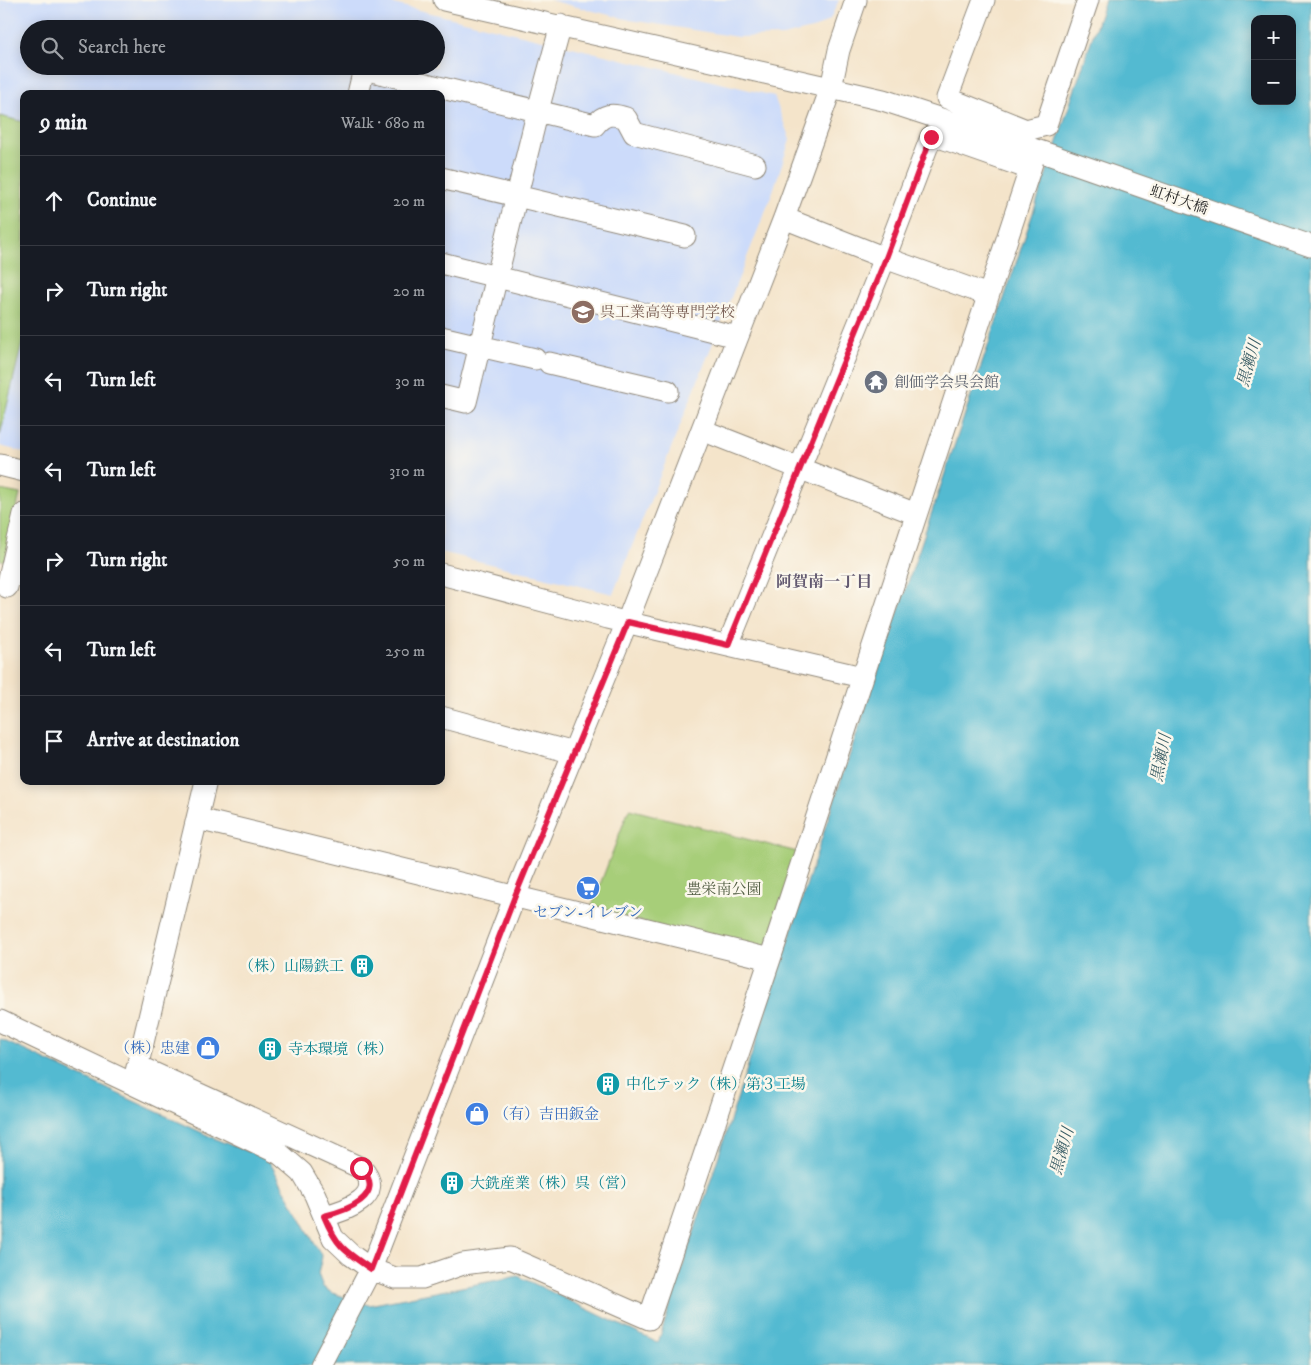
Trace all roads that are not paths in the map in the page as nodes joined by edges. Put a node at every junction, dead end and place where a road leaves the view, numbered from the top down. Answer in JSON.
{"nodes":[{"id":1,"x":444,"y":0,"type":"edge"},
{"id":2,"x":857,"y":0,"type":"edge"},
{"id":3,"x":984,"y":0,"type":"edge"},
{"id":4,"x":1088,"y":0,"type":"edge"},
{"id":5,"x":561,"y":25,"type":"junction"},
{"id":6,"x":362,"y":75,"type":"edge"},
{"id":7,"x":393,"y":75,"type":"edge"},
{"id":8,"x":831,"y":88,"type":"junction"},
{"id":9,"x":359,"y":90,"type":"edge"},
{"id":10,"x":538,"y":110,"type":"junction"},
{"id":11,"x":1040,"y":150,"type":"junction"},
{"id":12,"x":754,"y":165,"type":"dead end"},
{"id":13,"x":445,"y":179,"type":"edge"},
{"id":14,"x":517,"y":197,"type":"junction"},
{"id":15,"x":784,"y":218,"type":"junction"},
{"id":16,"x":685,"y":236,"type":"dead end"},
{"id":17,"x":1311,"y":246,"type":"edge"},
{"id":18,"x":886,"y":258,"type":"junction"},
{"id":19,"x":445,"y":264,"type":"edge"},
{"id":20,"x":497,"y":277,"type":"junction"},
{"id":21,"x":988,"y":295,"type":"junction"},
{"id":22,"x":737,"y":337,"type":"junction"},
{"id":23,"x":445,"y":338,"type":"edge"},
{"id":24,"x":480,"y":346,"type":"junction"},
{"id":25,"x":668,"y":391,"type":"dead end"},
{"id":26,"x":445,"y":397,"type":"edge"},
{"id":27,"x":702,"y":430,"type":"junction"},
{"id":28,"x":0,"y":465,"type":"edge"},
{"id":29,"x":800,"y":469,"type":"junction"},
{"id":30,"x":20,"y":470,"type":"edge"},
{"id":31,"x":916,"y":514,"type":"junction"},
{"id":32,"x":20,"y":535,"type":"edge"},
{"id":33,"x":445,"y":575,"type":"edge"},
{"id":34,"x":10,"y":588,"type":"edge"},
{"id":35,"x":628,"y":622,"type":"junction"},
{"id":36,"x":728,"y":645,"type":"junction"},
{"id":37,"x":862,"y":678,"type":"junction"},
{"id":38,"x":445,"y":718,"type":"edge"},
{"id":39,"x":574,"y":753,"type":"junction"},
{"id":40,"x":205,"y":785,"type":"edge"},
{"id":41,"x":198,"y":819,"type":"junction"},
{"id":42,"x":515,"y":896,"type":"junction"},
{"id":43,"x":770,"y":959,"type":"junction"},
{"id":44,"x":0,"y":1021,"type":"edge"},
{"id":45,"x":136,"y":1075,"type":"junction"},
{"id":46,"x":324,"y":1216,"type":"junction"},
{"id":47,"x":371,"y":1269,"type":"junction"},
{"id":48,"x":321,"y":1365,"type":"edge"}],
"edges":[{"from":1,"to":5,"type":"street"},
{"from":2,"to":8,"type":"street"},
{"from":3,"to":11,"type":"street"},
{"from":4,"to":11,"type":"street"},
{"from":5,"to":8,"type":"street"},
{"from":5,"to":10,"type":"street"},
{"from":6,"to":9,"type":"street"},
{"from":7,"to":10,"type":"street"},
{"from":8,"to":11,"type":"street"},
{"from":8,"to":15,"type":"street"},
{"from":10,"to":12,"type":"street"},
{"from":10,"to":14,"type":"street"},
{"from":11,"to":17,"type":"street","name":"虹村大橋"},
{"from":11,"to":18,"type":"street"},
{"from":11,"to":21,"type":"street"},
{"from":13,"to":14,"type":"street"},
{"from":14,"to":16,"type":"street"},
{"from":14,"to":20,"type":"street"},
{"from":15,"to":18,"type":"street"},
{"from":15,"to":22,"type":"street"},
{"from":18,"to":21,"type":"street"},
{"from":18,"to":29,"type":"street"},
{"from":19,"to":20,"type":"street"},
{"from":20,"to":22,"type":"street"},
{"from":20,"to":24,"type":"street"},
{"from":21,"to":31,"type":"street"},
{"from":22,"to":27,"type":"street"},
{"from":23,"to":24,"type":"street"},
{"from":24,"to":25,"type":"street"},
{"from":24,"to":26,"type":"street"},
{"from":27,"to":29,"type":"street"},
{"from":27,"to":35,"type":"street"},
{"from":28,"to":30,"type":"street"},
{"from":29,"to":31,"type":"street"},
{"from":29,"to":36,"type":"street"},
{"from":31,"to":37,"type":"street"},
{"from":32,"to":34,"type":"street"},
{"from":33,"to":35,"type":"street"},
{"from":35,"to":36,"type":"street"},
{"from":35,"to":39,"type":"street"},
{"from":36,"to":37,"type":"street"},
{"from":37,"to":43,"type":"street"},
{"from":38,"to":39,"type":"street"},
{"from":39,"to":42,"type":"street"},
{"from":40,"to":41,"type":"street"},
{"from":41,"to":42,"type":"street"},
{"from":41,"to":45,"type":"street"},
{"from":42,"to":43,"type":"street"},
{"from":42,"to":47,"type":"street"},
{"from":43,"to":47,"type":"street"},
{"from":44,"to":45,"type":"street"},
{"from":45,"to":46,"type":"street"},
{"from":45,"to":46,"type":"street"},
{"from":46,"to":47,"type":"street"},
{"from":47,"to":48,"type":"street"}]}
